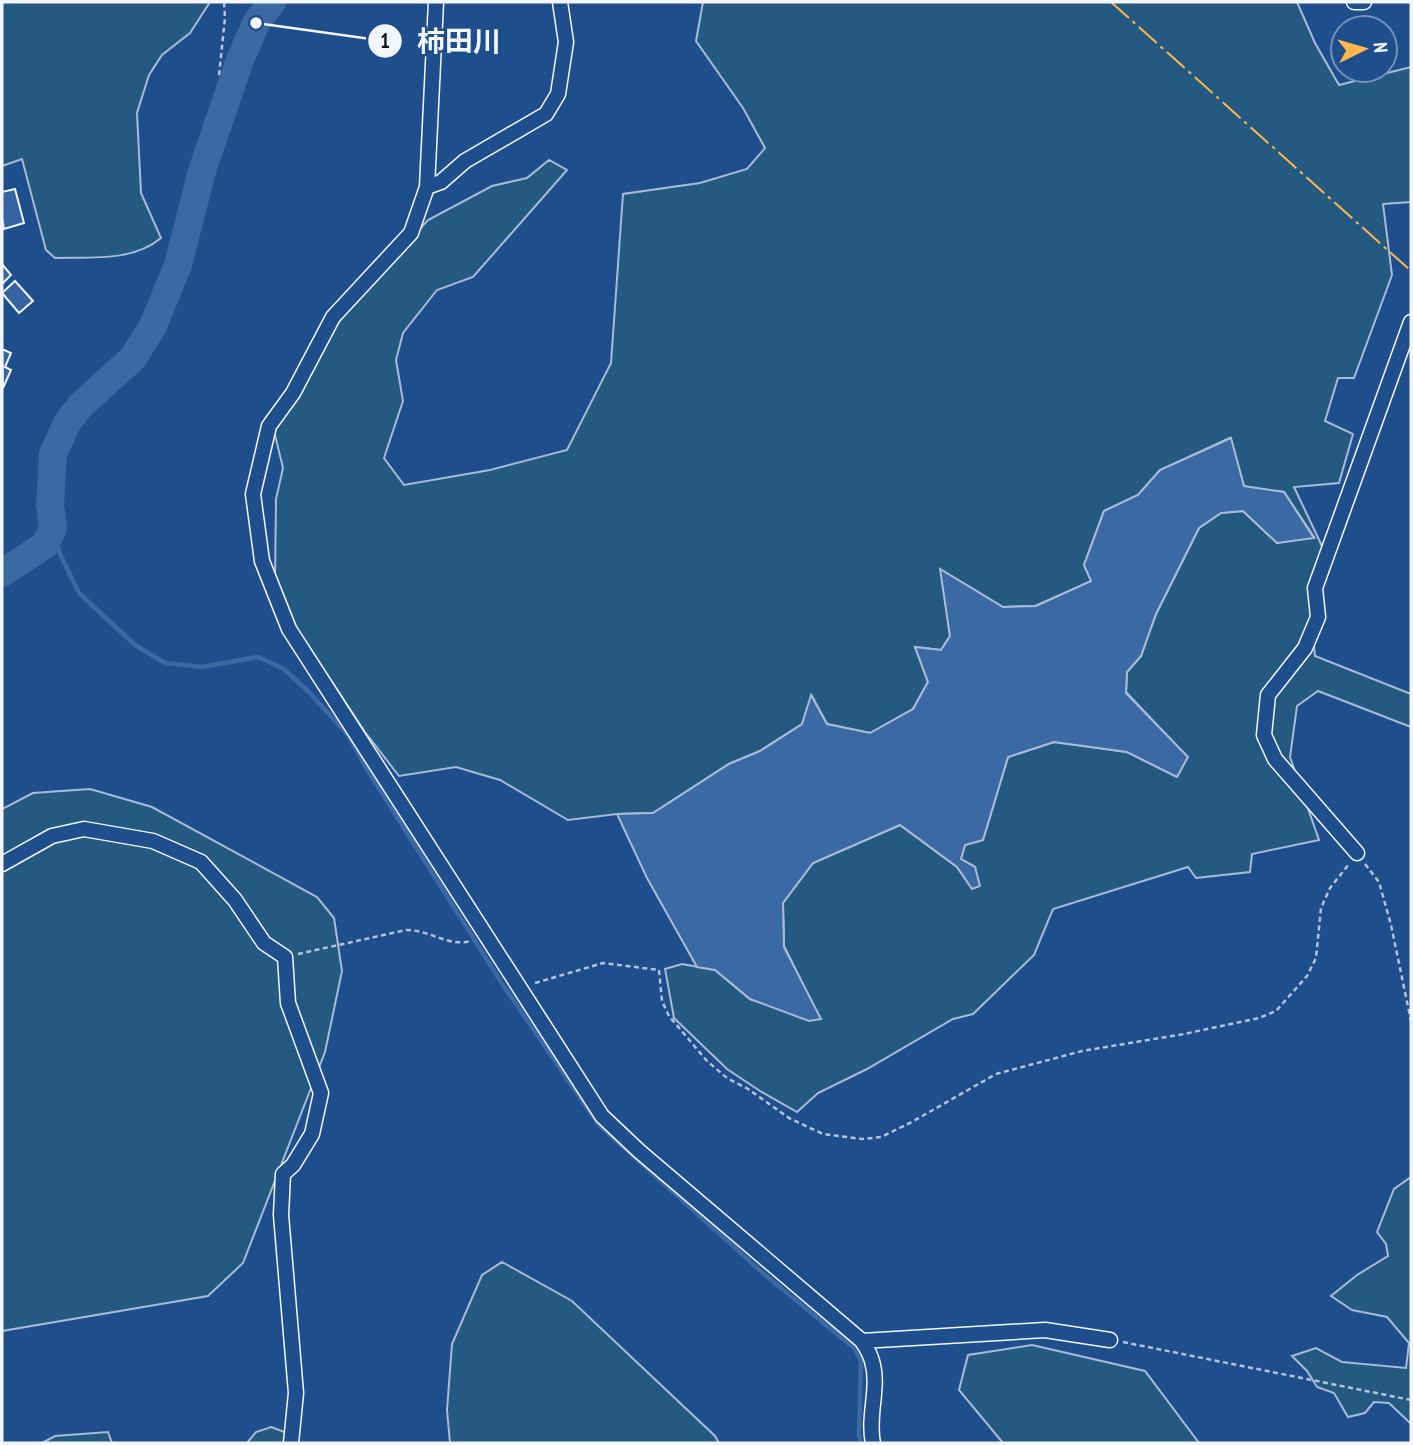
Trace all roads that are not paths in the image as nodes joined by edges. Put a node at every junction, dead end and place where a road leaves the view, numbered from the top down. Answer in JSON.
{"nodes":[{"id":1,"x":436,"y":2,"type":"edge"},
{"id":2,"x":560,"y":2,"type":"edge"},
{"id":3,"x":1354,"y":2,"type":"edge"},
{"id":4,"x":1364,"y":2,"type":"edge"},
{"id":5,"x":426,"y":187,"type":"junction"},
{"id":6,"x":1411,"y":322,"type":"edge"},
{"id":7,"x":1357,"y":853,"type":"road end"},
{"id":8,"x":2,"y":864,"type":"edge"},
{"id":9,"x":1110,"y":1340,"type":"road end"},
{"id":10,"x":862,"y":1341,"type":"junction"},
{"id":11,"x":291,"y":1443,"type":"edge"},
{"id":12,"x":873,"y":1443,"type":"edge"}],
"edges":[{"from":1,"to":5,"type":"street"},
{"from":2,"to":5,"type":"street"},
{"from":3,"to":4,"type":"street"},
{"from":5,"to":10,"type":"street"},
{"from":6,"to":7,"type":"street"},
{"from":8,"to":11,"type":"street"},
{"from":9,"to":10,"type":"street"},
{"from":10,"to":12,"type":"street"}]}
